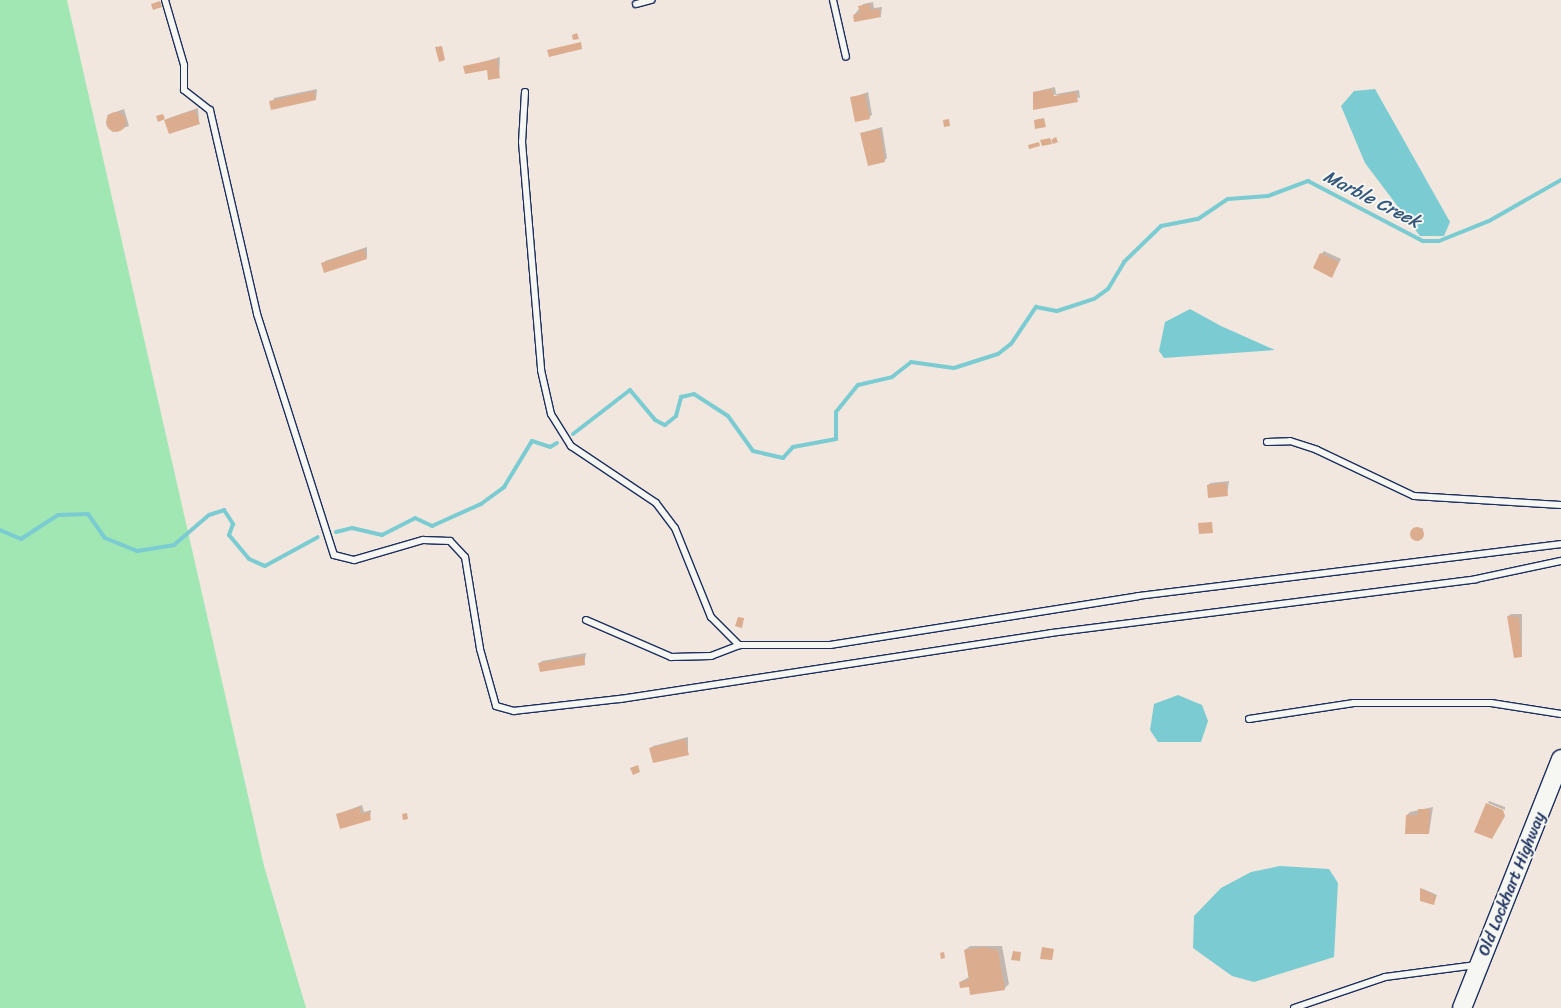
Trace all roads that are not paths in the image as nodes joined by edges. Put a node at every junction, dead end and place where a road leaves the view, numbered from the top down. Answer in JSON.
{"nodes":[{"id":1,"x":165,"y":0,"type":"edge"},
{"id":2,"x":651,"y":0,"type":"edge"},
{"id":3,"x":833,"y":0,"type":"edge"},
{"id":4,"x":636,"y":4,"type":"dead end"},
{"id":5,"x":846,"y":57,"type":"dead end"},
{"id":6,"x":525,"y":92,"type":"dead end"},
{"id":7,"x":1267,"y":442,"type":"dead end"},
{"id":8,"x":1561,"y":505,"type":"edge"},
{"id":9,"x":1561,"y":544,"type":"edge"},
{"id":10,"x":1561,"y":561,"type":"edge"},
{"id":11,"x":586,"y":620,"type":"dead end"},
{"id":12,"x":739,"y":645,"type":"junction"},
{"id":13,"x":1561,"y":714,"type":"edge"},
{"id":14,"x":1249,"y":719,"type":"dead end"},
{"id":15,"x":1561,"y":759,"type":"edge"},
{"id":16,"x":1480,"y":965,"type":"junction"},
{"id":17,"x":1294,"y":1008,"type":"edge"},
{"id":18,"x":1462,"y":1008,"type":"edge"}],
"edges":[{"from":1,"to":10,"type":"lane"},
{"from":2,"to":4,"type":"lane"},
{"from":3,"to":5,"type":"lane"},
{"from":6,"to":12,"type":"lane"},
{"from":7,"to":8,"type":"lane"},
{"from":9,"to":12,"type":"lane"},
{"from":11,"to":12,"type":"lane"},
{"from":13,"to":14,"type":"lane"},
{"from":15,"to":16,"type":"street","name":"Old Lockhart Highway"},
{"from":16,"to":17,"type":"lane"},
{"from":16,"to":18,"type":"street","name":"Old Lockhart Highway"}]}
